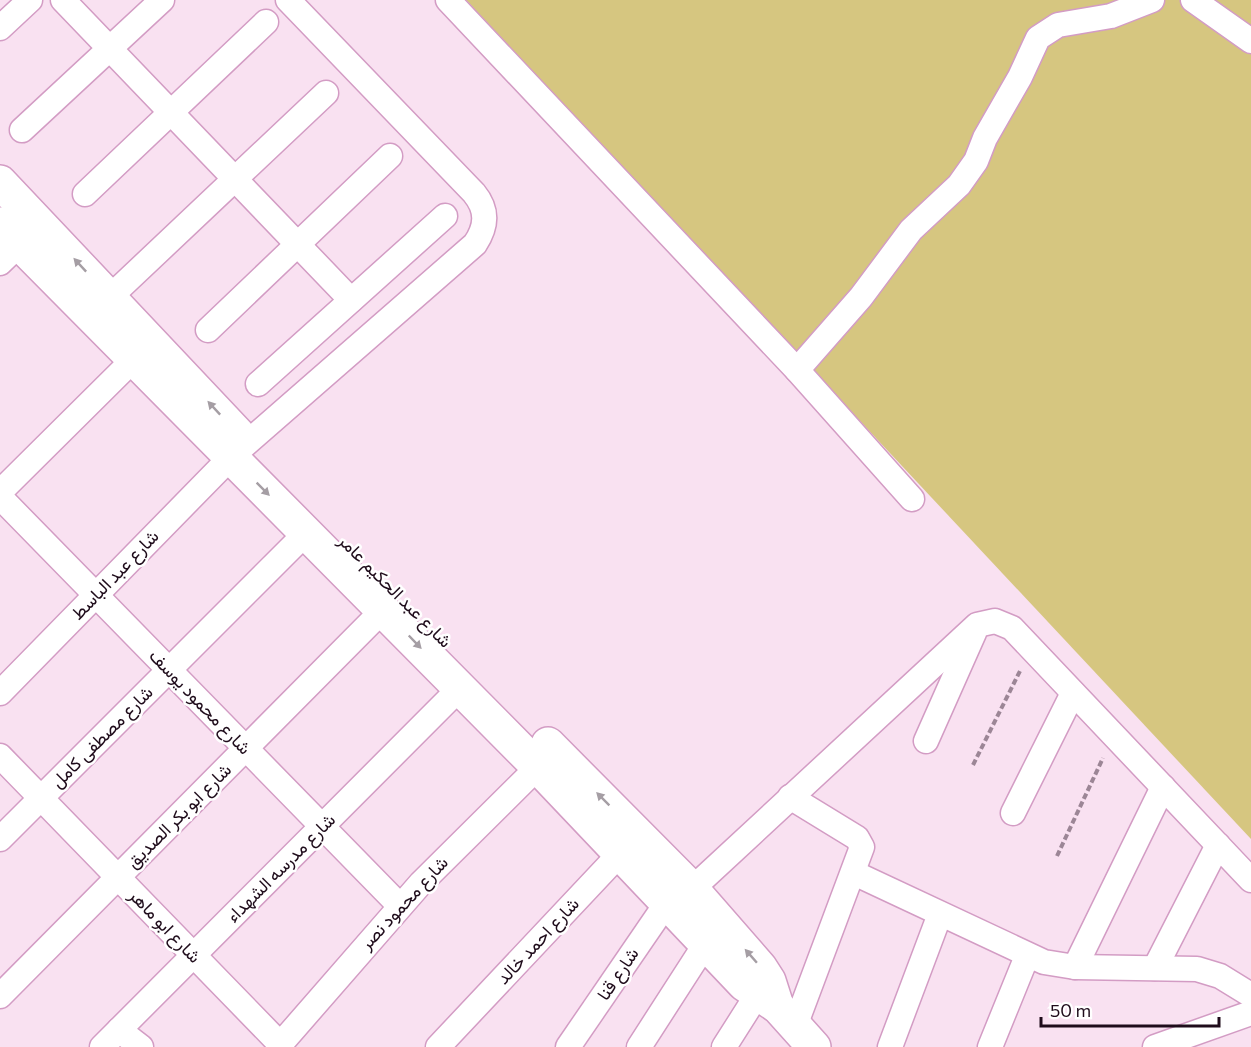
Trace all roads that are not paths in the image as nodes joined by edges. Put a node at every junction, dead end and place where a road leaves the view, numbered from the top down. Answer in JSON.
{"nodes":[{"id":1,"x":30,"y":0,"type":"edge"},
{"id":2,"x":63,"y":0,"type":"edge"},
{"id":3,"x":162,"y":0,"type":"edge"},
{"id":4,"x":288,"y":0,"type":"edge"},
{"id":5,"x":448,"y":0,"type":"edge"},
{"id":6,"x":1152,"y":0,"type":"edge"},
{"id":7,"x":1193,"y":0,"type":"edge"},
{"id":8,"x":266,"y":22,"type":"dead end"},
{"id":9,"x":0,"y":28,"type":"edge"},
{"id":10,"x":1251,"y":40,"type":"edge"},
{"id":11,"x":110,"y":49,"type":"junction"},
{"id":12,"x":326,"y":93,"type":"dead end"},
{"id":13,"x":171,"y":112,"type":"junction"},
{"id":14,"x":22,"y":130,"type":"dead end"},
{"id":15,"x":390,"y":156,"type":"dead end"},
{"id":16,"x":235,"y":179,"type":"junction"},
{"id":17,"x":85,"y":194,"type":"dead end"},
{"id":18,"x":445,"y":216,"type":"dead end"},
{"id":19,"x":11,"y":222,"type":"edge"},
{"id":20,"x":298,"y":244,"type":"junction"},
{"id":21,"x":110,"y":297,"type":"junction"},
{"id":22,"x":351,"y":300,"type":"junction"},
{"id":23,"x":208,"y":330,"type":"dead end"},
{"id":24,"x":134,"y":359,"type":"junction"},
{"id":25,"x":797,"y":370,"type":"junction"},
{"id":26,"x":258,"y":384,"type":"dead end"},
{"id":27,"x":239,"y":450,"type":"junction"},
{"id":28,"x":0,"y":492,"type":"edge"},
{"id":29,"x":0,"y":498,"type":"edge"},
{"id":30,"x":912,"y":499,"type":"dead end"},
{"id":31,"x":306,"y":533,"type":"junction"},
{"id":32,"x":96,"y":595,"type":"junction"},
{"id":33,"x":383,"y":610,"type":"junction"},
{"id":34,"x":977,"y":625,"type":"junction"},
{"id":35,"x":169,"y":670,"type":"junction"},
{"id":36,"x":460,"y":688,"type":"junction"},
{"id":37,"x":0,"y":693,"type":"edge"},
{"id":38,"x":1073,"y":693,"type":"junction"},
{"id":39,"x":926,"y":741,"type":"dead end"},
{"id":40,"x":246,"y":749,"type":"junction"},
{"id":41,"x":0,"y":756,"type":"edge"},
{"id":42,"x":538,"y":766,"type":"junction"},
{"id":43,"x":1163,"y":787,"type":"junction"},
{"id":44,"x":790,"y":797,"type":"junction"},
{"id":45,"x":41,"y":798,"type":"junction"},
{"id":46,"x":1013,"y":813,"type":"dead end"},
{"id":47,"x":322,"y":826,"type":"junction"},
{"id":48,"x":0,"y":839,"type":"edge"},
{"id":49,"x":629,"y":843,"type":"junction"},
{"id":50,"x":1218,"y":845,"type":"junction"},
{"id":51,"x":854,"y":873,"type":"junction"},
{"id":52,"x":118,"y":877,"type":"junction"},
{"id":53,"x":1251,"y":879,"type":"edge"},
{"id":54,"x":680,"y":895,"type":"junction"},
{"id":55,"x":400,"y":906,"type":"junction"},
{"id":56,"x":940,"y":914,"type":"junction"},
{"id":57,"x":706,"y":943,"type":"junction"},
{"id":58,"x":194,"y":955,"type":"junction"},
{"id":59,"x":1027,"y":956,"type":"junction"},
{"id":60,"x":1075,"y":967,"type":"junction"},
{"id":61,"x":1155,"y":968,"type":"junction"},
{"id":62,"x":1251,"y":995,"type":"edge"},
{"id":63,"x":0,"y":996,"type":"edge"},
{"id":64,"x":1251,"y":1013,"type":"edge"},
{"id":65,"x":786,"y":1019,"type":"edge"},
{"id":66,"x":119,"y":1030,"type":"junction"},
{"id":67,"x":279,"y":1046,"type":"edge"},
{"id":68,"x":102,"y":1047,"type":"edge"},
{"id":69,"x":141,"y":1047,"type":"edge"},
{"id":70,"x":438,"y":1047,"type":"edge"},
{"id":71,"x":568,"y":1047,"type":"edge"},
{"id":72,"x":639,"y":1047,"type":"edge"},
{"id":73,"x":724,"y":1047,"type":"edge"},
{"id":74,"x":890,"y":1047,"type":"edge"},
{"id":75,"x":990,"y":1047,"type":"edge"},
{"id":76,"x":1155,"y":1047,"type":"edge"}],
"edges":[{"from":1,"to":9,"type":"street"},
{"from":2,"to":11,"type":"street"},
{"from":3,"to":11,"type":"street"},
{"from":4,"to":27,"type":"street","name":"شارع عبد الباسط"},
{"from":5,"to":25,"type":"street"},
{"from":6,"to":25,"type":"street"},
{"from":7,"to":10,"type":"street"},
{"from":8,"to":13,"type":"street"},
{"from":11,"to":13,"type":"street"},
{"from":11,"to":14,"type":"street"},
{"from":12,"to":16,"type":"street"},
{"from":13,"to":16,"type":"street"},
{"from":13,"to":17,"type":"street"},
{"from":15,"to":20,"type":"street"},
{"from":16,"to":20,"type":"street"},
{"from":16,"to":21,"type":"street"},
{"from":18,"to":22,"type":"street"},
{"from":21,"to":19,"type":"street","name":"شارع عبد الحكيم عامر","one_way":true},
{"from":19,"to":24,"type":"street","name":"شارع عبد الحكيم عامر"},
{"from":20,"to":22,"type":"street"},
{"from":20,"to":23,"type":"street"},
{"from":27,"to":21,"type":"street","name":"شارع عبد الحكيم عامر","one_way":true},
{"from":22,"to":26,"type":"street"},
{"from":24,"to":27,"type":"street","name":"شارع عبد الحكيم عامر"},
{"from":24,"to":28,"type":"street"},
{"from":25,"to":30,"type":"street"},
{"from":27,"to":31,"type":"street","name":"شارع عبد الحكيم عامر","one_way":true},
{"from":27,"to":32,"type":"street","name":"شارع عبد الباسط"},
{"from":49,"to":27,"type":"street","name":"شارع عبد الحكيم عامر","one_way":true},
{"from":29,"to":32,"type":"street","name":"شارع محمود يوسف"},
{"from":31,"to":33,"type":"street","name":"شارع عبد الحكيم عامر"},
{"from":31,"to":35,"type":"street","name":"شارع مصطفى كامل"},
{"from":32,"to":35,"type":"street","name":"شارع محمود يوسف"},
{"from":32,"to":37,"type":"street","name":"شارع عبد الباسط"},
{"from":33,"to":36,"type":"street","name":"شارع عبد الحكيم عامر","one_way":true},
{"from":33,"to":40,"type":"street","name":"شارع ابو بكر الصديق"},
{"from":34,"to":38,"type":"street"},
{"from":34,"to":39,"type":"street"},
{"from":34,"to":44,"type":"street","name":"شارع قنا"},
{"from":35,"to":40,"type":"street","name":"شارع محمود يوسف"},
{"from":35,"to":45,"type":"street","name":"شارع مصطفى كامل"},
{"from":36,"to":42,"type":"street","name":"شارع عبد الحكيم عامر"},
{"from":36,"to":47,"type":"street","name":"شارع مدرسه الشهداء"},
{"from":38,"to":43,"type":"street"},
{"from":38,"to":46,"type":"street"},
{"from":40,"to":47,"type":"street","name":"شارع محمود يوسف"},
{"from":40,"to":52,"type":"street","name":"شارع ابو بكر الصديق"},
{"from":41,"to":45,"type":"street","name":"شارع ابو ماهر"},
{"from":42,"to":49,"type":"street","name":"شارع عبد الحكيم عامر"},
{"from":42,"to":55,"type":"street","name":"شارع محمود نصر"},
{"from":43,"to":50,"type":"street"},
{"from":43,"to":60,"type":"street"},
{"from":44,"to":51,"type":"street"},
{"from":44,"to":54,"type":"street","name":"شارع قنا"},
{"from":45,"to":48,"type":"street","name":"شارع مصطفى كامل"},
{"from":45,"to":52,"type":"street","name":"شارع ابو ماهر"},
{"from":47,"to":55,"type":"street","name":"شارع محمود يوسف"},
{"from":47,"to":58,"type":"street","name":"شارع مدرسه الشهداء"},
{"from":49,"to":54,"type":"street","name":"شارع عبد الحكيم عامر"},
{"from":49,"to":70,"type":"street","name":"شارع احمد خالد"},
{"from":50,"to":53,"type":"street"},
{"from":50,"to":61,"type":"street"},
{"from":51,"to":56,"type":"street"},
{"from":51,"to":65,"type":"street"},
{"from":52,"to":58,"type":"street","name":"شارع ابو ماهر"},
{"from":52,"to":63,"type":"street","name":"شارع ابو بكر الصديق"},
{"from":54,"to":57,"type":"street","name":"شارع عبد الحكيم عامر"},
{"from":65,"to":54,"type":"street","name":"شارع عبد الحكيم عامر","one_way":true},
{"from":54,"to":71,"type":"street","name":"شارع قنا"},
{"from":55,"to":67,"type":"street","name":"شارع محمود نصر"},
{"from":56,"to":59,"type":"street"},
{"from":56,"to":74,"type":"street"},
{"from":57,"to":65,"type":"street","name":"شارع عبد الحكيم عامر"},
{"from":57,"to":72,"type":"street"},
{"from":58,"to":66,"type":"street","name":"شارع مدرسه الشهداء"},
{"from":58,"to":67,"type":"street","name":"شارع ابو ماهر"},
{"from":59,"to":60,"type":"street"},
{"from":59,"to":75,"type":"street"},
{"from":60,"to":61,"type":"street"},
{"from":61,"to":62,"type":"street"},
{"from":64,"to":76,"type":"street"},
{"from":65,"to":73,"type":"street"},
{"from":66,"to":68,"type":"street","name":"شارع مدرسه الشهداء"},
{"from":66,"to":69,"type":"street"}]}
